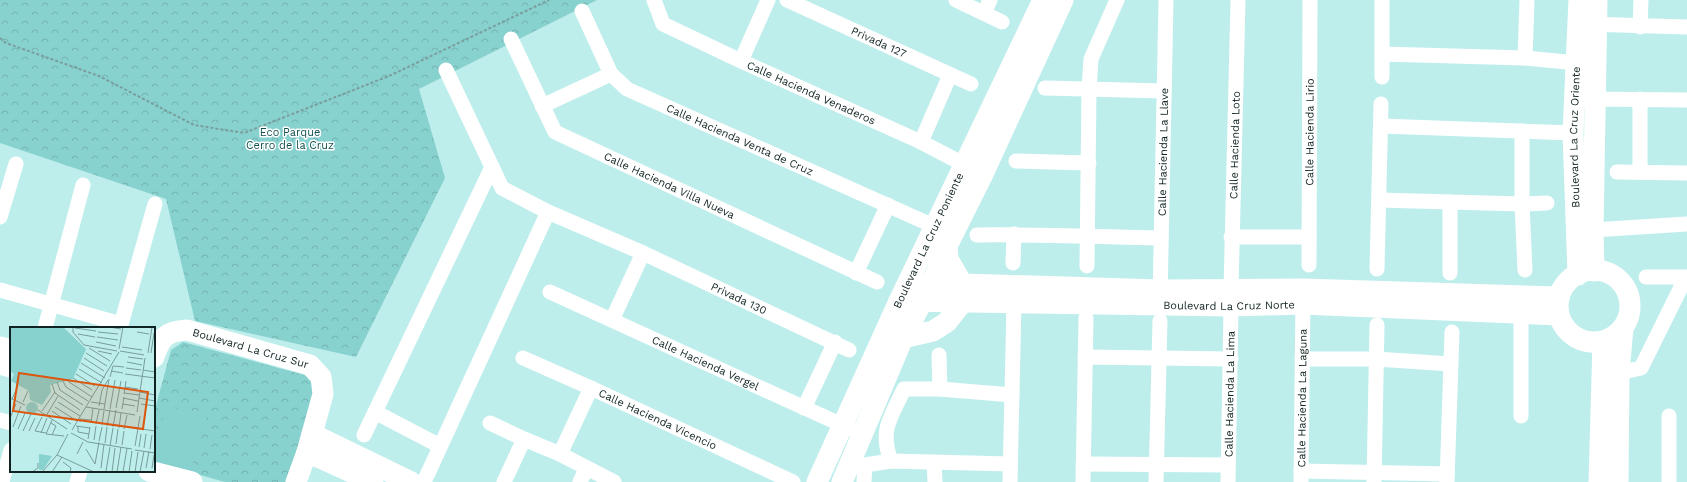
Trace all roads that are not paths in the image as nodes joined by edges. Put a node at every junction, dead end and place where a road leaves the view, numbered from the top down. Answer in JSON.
{"nodes":[{"id":1,"x":654,"y":0,"type":"edge"},
{"id":2,"x":768,"y":0,"type":"edge"},
{"id":3,"x":787,"y":0,"type":"edge"},
{"id":4,"x":956,"y":0,"type":"edge"},
{"id":5,"x":1043,"y":0,"type":"edge"},
{"id":6,"x":1063,"y":0,"type":"edge"},
{"id":7,"x":1117,"y":0,"type":"edge"},
{"id":8,"x":1166,"y":0,"type":"edge"},
{"id":9,"x":1238,"y":0,"type":"edge"},
{"id":10,"x":1310,"y":0,"type":"edge"},
{"id":11,"x":1382,"y":0,"type":"edge"},
{"id":12,"x":1527,"y":0,"type":"edge"},
{"id":13,"x":1579,"y":0,"type":"edge"},
{"id":14,"x":1597,"y":0,"type":"edge"},
{"id":15,"x":1641,"y":0,"type":"edge"},
{"id":16,"x":987,"y":7,"type":"edge"},
{"id":17,"x":582,"y":11,"type":"dead end"},
{"id":18,"x":1002,"y":22,"type":"dead end"},
{"id":19,"x":1587,"y":24,"type":"junction"},
{"id":20,"x":1640,"y":27,"type":"junction"},
{"id":21,"x":1687,"y":28,"type":"edge"},
{"id":22,"x":511,"y":39,"type":"dead end"},
{"id":23,"x":1382,"y":54,"type":"junction"},
{"id":24,"x":1525,"y":58,"type":"junction"},
{"id":25,"x":741,"y":61,"type":"junction"},
{"id":26,"x":1577,"y":63,"type":"junction"},
{"id":27,"x":446,"y":70,"type":"dead end"},
{"id":28,"x":611,"y":74,"type":"junction"},
{"id":29,"x":950,"y":74,"type":"junction"},
{"id":30,"x":1382,"y":77,"type":"dead end"},
{"id":31,"x":971,"y":84,"type":"dead end"},
{"id":32,"x":1044,"y":88,"type":"dead end"},
{"id":33,"x":1088,"y":90,"type":"junction"},
{"id":34,"x":1164,"y":91,"type":"junction"},
{"id":35,"x":1575,"y":98,"type":"junction"},
{"id":36,"x":1596,"y":99,"type":"junction"},
{"id":37,"x":1640,"y":99,"type":"junction"},
{"id":38,"x":1687,"y":100,"type":"edge"},
{"id":39,"x":1381,"y":104,"type":"dead end"},
{"id":40,"x":542,"y":106,"type":"junction"},
{"id":41,"x":1381,"y":126,"type":"junction"},
{"id":42,"x":1522,"y":131,"type":"junction"},
{"id":43,"x":1573,"y":133,"type":"junction"},
{"id":44,"x":921,"y":142,"type":"junction"},
{"id":45,"x":1016,"y":161,"type":"dead end"},
{"id":46,"x":1089,"y":163,"type":"junction"},
{"id":47,"x":16,"y":164,"type":"dead end"},
{"id":48,"x":492,"y":167,"type":"junction"},
{"id":49,"x":974,"y":169,"type":"junction"},
{"id":50,"x":1617,"y":172,"type":"dead end"},
{"id":51,"x":1640,"y":172,"type":"junction"},
{"id":52,"x":1687,"y":173,"type":"edge"},
{"id":53,"x":83,"y":185,"type":"dead end"},
{"id":54,"x":1379,"y":200,"type":"junction"},
{"id":55,"x":1450,"y":202,"type":"junction"},
{"id":56,"x":1547,"y":203,"type":"dead end"},
{"id":57,"x":155,"y":204,"type":"dead end"},
{"id":58,"x":888,"y":204,"type":"junction"},
{"id":59,"x":1522,"y":204,"type":"junction"},
{"id":60,"x":548,"y":212,"type":"junction"},
{"id":61,"x":0,"y":217,"type":"edge"},
{"id":62,"x":1687,"y":224,"type":"edge"},
{"id":63,"x":936,"y":227,"type":"junction"},
{"id":64,"x":1593,"y":230,"type":"junction"},
{"id":65,"x":1014,"y":234,"type":"junction"},
{"id":66,"x":977,"y":235,"type":"dead end"},
{"id":67,"x":1087,"y":237,"type":"junction"},
{"id":68,"x":1231,"y":237,"type":"junction"},
{"id":69,"x":1309,"y":237,"type":"junction"},
{"id":70,"x":1161,"y":238,"type":"junction"},
{"id":71,"x":947,"y":246,"type":"junction"},
{"id":72,"x":643,"y":253,"type":"junction"},
{"id":73,"x":1014,"y":263,"type":"dead end"},
{"id":74,"x":1308,"y":265,"type":"dead end"},
{"id":75,"x":1087,"y":266,"type":"dead end"},
{"id":76,"x":1377,"y":269,"type":"dead end"},
{"id":77,"x":1525,"y":270,"type":"dead end"},
{"id":78,"x":856,"y":273,"type":"junction"},
{"id":79,"x":1450,"y":273,"type":"dead end"},
{"id":80,"x":1586,"y":273,"type":"junction"},
{"id":81,"x":1646,"y":278,"type":"dead end"},
{"id":82,"x":877,"y":282,"type":"dead end"},
{"id":83,"x":0,"y":290,"type":"edge"},
{"id":84,"x":550,"y":292,"type":"dead end"},
{"id":85,"x":928,"y":292,"type":"junction"},
{"id":86,"x":904,"y":293,"type":"junction"},
{"id":87,"x":963,"y":294,"type":"junction"},
{"id":88,"x":1303,"y":297,"type":"junction"},
{"id":89,"x":1231,"y":298,"type":"junction"},
{"id":90,"x":1014,"y":302,"type":"junction"},
{"id":91,"x":51,"y":305,"type":"junction"},
{"id":92,"x":1160,"y":305,"type":"junction"},
{"id":93,"x":1559,"y":306,"type":"junction"},
{"id":94,"x":1521,"y":313,"type":"junction"},
{"id":95,"x":1086,"y":318,"type":"dead end"},
{"id":96,"x":612,"y":320,"type":"junction"},
{"id":97,"x":1377,"y":325,"type":"dead end"},
{"id":98,"x":120,"y":326,"type":"edge"},
{"id":99,"x":45,"y":327,"type":"edge"},
{"id":100,"x":1623,"y":327,"type":"junction"},
{"id":101,"x":1452,"y":332,"type":"dead end"},
{"id":102,"x":903,"y":338,"type":"junction"},
{"id":103,"x":1603,"y":341,"type":"junction"},
{"id":104,"x":835,"y":342,"type":"junction"},
{"id":105,"x":0,"y":347,"type":"edge"},
{"id":106,"x":10,"y":350,"type":"edge"},
{"id":107,"x":850,"y":350,"type":"dead end"},
{"id":108,"x":155,"y":353,"type":"edge"},
{"id":109,"x":939,"y":354,"type":"dead end"},
{"id":110,"x":1086,"y":357,"type":"junction"},
{"id":111,"x":523,"y":358,"type":"dead end"},
{"id":112,"x":1159,"y":359,"type":"junction"},
{"id":113,"x":1302,"y":359,"type":"junction"},
{"id":114,"x":1376,"y":359,"type":"junction"},
{"id":115,"x":1231,"y":360,"type":"junction"},
{"id":116,"x":0,"y":364,"type":"edge"},
{"id":117,"x":1451,"y":364,"type":"junction"},
{"id":118,"x":10,"y":367,"type":"edge"},
{"id":119,"x":1619,"y":373,"type":"junction"},
{"id":120,"x":591,"y":388,"type":"junction"},
{"id":121,"x":940,"y":389,"type":"junction"},
{"id":122,"x":1012,"y":395,"type":"junction"},
{"id":123,"x":804,"y":408,"type":"junction"},
{"id":124,"x":375,"y":412,"type":"junction"},
{"id":125,"x":1521,"y":416,"type":"dead end"},
{"id":126,"x":1669,"y":416,"type":"dead end"},
{"id":127,"x":0,"y":420,"type":"edge"},
{"id":128,"x":10,"y":423,"type":"edge"},
{"id":129,"x":490,"y":423,"type":"dead end"},
{"id":130,"x":843,"y":424,"type":"junction"},
{"id":131,"x":862,"y":433,"type":"junction"},
{"id":132,"x":364,"y":435,"type":"dead end"},
{"id":133,"x":524,"y":439,"type":"junction"},
{"id":134,"x":309,"y":442,"type":"junction"},
{"id":135,"x":440,"y":446,"type":"junction"},
{"id":136,"x":10,"y":454,"type":"edge"},
{"id":137,"x":560,"y":454,"type":"junction"},
{"id":138,"x":892,"y":461,"type":"junction"},
{"id":139,"x":934,"y":462,"type":"junction"},
{"id":140,"x":1010,"y":464,"type":"junction"},
{"id":141,"x":1083,"y":464,"type":"junction"},
{"id":142,"x":1156,"y":465,"type":"junction"},
{"id":143,"x":1228,"y":465,"type":"junction"},
{"id":144,"x":80,"y":472,"type":"edge"},
{"id":145,"x":154,"y":472,"type":"edge"},
{"id":146,"x":583,"y":475,"type":"edge"},
{"id":147,"x":1301,"y":476,"type":"edge"},
{"id":148,"x":770,"y":477,"type":"edge"},
{"id":149,"x":1374,"y":477,"type":"edge"},
{"id":150,"x":1447,"y":478,"type":"edge"},
{"id":151,"x":2,"y":482,"type":"edge"},
{"id":152,"x":77,"y":482,"type":"edge"},
{"id":153,"x":192,"y":482,"type":"edge"},
{"id":154,"x":296,"y":482,"type":"edge"},
{"id":155,"x":373,"y":482,"type":"edge"},
{"id":156,"x":411,"y":482,"type":"edge"},
{"id":157,"x":424,"y":482,"type":"edge"},
{"id":158,"x":504,"y":482,"type":"edge"},
{"id":159,"x":614,"y":482,"type":"edge"},
{"id":160,"x":792,"y":482,"type":"edge"},
{"id":161,"x":817,"y":482,"type":"edge"},
{"id":162,"x":842,"y":482,"type":"edge"},
{"id":163,"x":864,"y":482,"type":"edge"},
{"id":164,"x":935,"y":482,"type":"edge"},
{"id":165,"x":1010,"y":482,"type":"edge"},
{"id":166,"x":1083,"y":482,"type":"edge"},
{"id":167,"x":1156,"y":482,"type":"edge"},
{"id":168,"x":1228,"y":482,"type":"edge"},
{"id":169,"x":1599,"y":482,"type":"edge"},
{"id":170,"x":1618,"y":482,"type":"edge"},
{"id":171,"x":1669,"y":482,"type":"edge"}],
"edges":[{"from":1,"to":25,"type":"street","name":"Calle Hacienda Venaderos"},
{"from":2,"to":25,"type":"street"},
{"from":3,"to":29,"type":"street","name":"Privada 127"},
{"from":4,"to":16,"type":"street"},
{"from":5,"to":49,"type":"street","name":"Boulevard La Cruz Poniente"},
{"from":6,"to":49,"type":"street","name":"Boulevard La Cruz Poniente"},
{"from":7,"to":33,"type":"street"},
{"from":8,"to":34,"type":"street","name":"Calle Hacienda La Llave"},
{"from":9,"to":68,"type":"street","name":"Calle Hacienda Loto"},
{"from":10,"to":69,"type":"street","name":"Calle Hacienda Lirio"},
{"from":11,"to":23,"type":"street"},
{"from":12,"to":24,"type":"street"},
{"from":13,"to":19,"type":"street","name":"Boulevard La Cruz Oriente"},
{"from":14,"to":19,"type":"street","name":"Boulevard La Cruz Oriente"},
{"from":15,"to":20,"type":"street"},
{"from":16,"to":18,"type":"street"},
{"from":17,"to":28,"type":"street","name":"Calle Hacienda Venta de Cruz"},
{"from":19,"to":20,"type":"street"},
{"from":19,"to":26,"type":"street","name":"Boulevard La Cruz Oriente"},
{"from":19,"to":36,"type":"street","name":"Boulevard La Cruz Oriente"},
{"from":20,"to":21,"type":"street"},
{"from":22,"to":40,"type":"street","name":"Calle Hacienda Villa Nueva"},
{"from":23,"to":24,"type":"street"},
{"from":23,"to":30,"type":"street"},
{"from":24,"to":26,"type":"street"},
{"from":25,"to":44,"type":"street","name":"Calle Hacienda Venaderos"},
{"from":26,"to":35,"type":"street","name":"Boulevard La Cruz Oriente"},
{"from":27,"to":48,"type":"street"},
{"from":28,"to":40,"type":"street"},
{"from":28,"to":58,"type":"street","name":"Calle Hacienda Venta de Cruz"},
{"from":29,"to":31,"type":"street","name":"Privada 127"},
{"from":29,"to":44,"type":"street"},
{"from":32,"to":33,"type":"street"},
{"from":33,"to":34,"type":"street"},
{"from":33,"to":46,"type":"street"},
{"from":34,"to":70,"type":"street","name":"Calle Hacienda La Llave"},
{"from":35,"to":36,"type":"street"},
{"from":35,"to":43,"type":"street","name":"Boulevard La Cruz Oriente"},
{"from":36,"to":37,"type":"street"},
{"from":36,"to":64,"type":"street","name":"Boulevard La Cruz Oriente"},
{"from":37,"to":38,"type":"street"},
{"from":37,"to":51,"type":"street"},
{"from":39,"to":41,"type":"street"},
{"from":40,"to":78,"type":"street","name":"Calle Hacienda Villa Nueva"},
{"from":41,"to":42,"type":"street"},
{"from":41,"to":54,"type":"street"},
{"from":42,"to":43,"type":"street"},
{"from":42,"to":59,"type":"street"},
{"from":43,"to":80,"type":"street","name":"Boulevard La Cruz Oriente"},
{"from":44,"to":49,"type":"street","name":"Calle Hacienda Venaderos"},
{"from":45,"to":46,"type":"street"},
{"from":46,"to":67,"type":"street"},
{"from":47,"to":61,"type":"street"},
{"from":48,"to":60,"type":"street"},
{"from":48,"to":124,"type":"street"},
{"from":49,"to":63,"type":"street","name":"Boulevard La Cruz Poniente"},
{"from":49,"to":71,"type":"street","name":"Boulevard La Cruz Poniente"},
{"from":50,"to":51,"type":"street"},
{"from":51,"to":52,"type":"street"},
{"from":53,"to":91,"type":"street"},
{"from":54,"to":55,"type":"street"},
{"from":54,"to":76,"type":"street"},
{"from":55,"to":59,"type":"street"},
{"from":55,"to":79,"type":"street"},
{"from":56,"to":59,"type":"street"},
{"from":57,"to":98,"type":"street"},
{"from":58,"to":63,"type":"street","name":"Calle Hacienda Venta de Cruz"},
{"from":58,"to":78,"type":"street"},
{"from":59,"to":77,"type":"street"},
{"from":60,"to":72,"type":"street"},
{"from":60,"to":135,"type":"street"},
{"from":62,"to":64,"type":"street"},
{"from":63,"to":86,"type":"street","name":"Boulevard La Cruz Poniente"},
{"from":64,"to":80,"type":"street","name":"Boulevard La Cruz Oriente"},
{"from":65,"to":66,"type":"street"},
{"from":65,"to":67,"type":"street"},
{"from":65,"to":73,"type":"street"},
{"from":67,"to":70,"type":"street"},
{"from":67,"to":75,"type":"street"},
{"from":68,"to":69,"type":"street"},
{"from":68,"to":89,"type":"street","name":"Calle Hacienda Loto"},
{"from":69,"to":74,"type":"street","name":"Calle Hacienda Lirio"},
{"from":70,"to":92,"type":"street","name":"Calle Hacienda La Llave"},
{"from":71,"to":85,"type":"street","name":"Boulevard La Cruz Poniente"},
{"from":71,"to":87,"type":"street"},
{"from":72,"to":96,"type":"street"},
{"from":72,"to":104,"type":"street","name":"Privada 130"},
{"from":78,"to":82,"type":"street","name":"Calle Hacienda Villa Nueva"},
{"from":80,"to":93,"type":"street"},
{"from":80,"to":100,"type":"street"},
{"from":81,"to":119,"type":"street"},
{"from":83,"to":91,"type":"street"},
{"from":84,"to":96,"type":"street","name":"Calle Hacienda Vergel"},
{"from":85,"to":86,"type":"street","name":"Boulevard La Cruz Norte"},
{"from":85,"to":87,"type":"street","name":"Boulevard La Cruz Norte"},
{"from":85,"to":102,"type":"street","name":"Boulevard La Cruz Poniente"},
{"from":86,"to":130,"type":"street","name":"Boulevard La Cruz Poniente"},
{"from":87,"to":90,"type":"street","name":"Boulevard La Cruz Norte"},
{"from":87,"to":92,"type":"street","name":"Boulevard La Cruz Norte"},
{"from":87,"to":102,"type":"street"},
{"from":88,"to":89,"type":"street","name":"Boulevard La Cruz Norte"},
{"from":88,"to":93,"type":"street","name":"Boulevard La Cruz Norte"},
{"from":88,"to":94,"type":"street","name":"Boulevard La Cruz Norte"},
{"from":88,"to":113,"type":"street","name":"Calle Hacienda La Laguna"},
{"from":89,"to":92,"type":"street","name":"Boulevard La Cruz Norte"},
{"from":89,"to":115,"type":"street","name":"Calle Hacienda La Lima"},
{"from":90,"to":92,"type":"street","name":"Boulevard La Cruz Norte"},
{"from":90,"to":122,"type":"street"},
{"from":91,"to":98,"type":"street"},
{"from":91,"to":99,"type":"street"},
{"from":92,"to":112,"type":"street","name":"Calle Hacienda La Llave"},
{"from":93,"to":94,"type":"street","name":"Boulevard La Cruz Norte"},
{"from":93,"to":103,"type":"street"},
{"from":94,"to":125,"type":"street"},
{"from":95,"to":110,"type":"street"},
{"from":96,"to":123,"type":"street","name":"Calle Hacienda Vergel"},
{"from":97,"to":114,"type":"street"},
{"from":100,"to":103,"type":"street"},
{"from":100,"to":119,"type":"street"},
{"from":101,"to":117,"type":"street"},
{"from":102,"to":131,"type":"street","name":"Boulevard La Cruz Poniente"},
{"from":103,"to":169,"type":"street"},
{"from":104,"to":107,"type":"street","name":"Privada 130"},
{"from":104,"to":123,"type":"street"},
{"from":105,"to":106,"type":"street"},
{"from":108,"to":134,"type":"street","name":"Boulevard La Cruz Sur"},
{"from":109,"to":121,"type":"street"},
{"from":110,"to":112,"type":"street"},
{"from":110,"to":141,"type":"street"},
{"from":111,"to":120,"type":"street","name":"Calle Hacienda Vicencio"},
{"from":112,"to":115,"type":"street"},
{"from":112,"to":142,"type":"street","name":"Calle Hacienda La Llave"},
{"from":113,"to":114,"type":"street"},
{"from":113,"to":147,"type":"street","name":"Calle Hacienda La Laguna"},
{"from":114,"to":117,"type":"street"},
{"from":114,"to":149,"type":"street"},
{"from":115,"to":143,"type":"street","name":"Calle Hacienda La Lima"},
{"from":116,"to":118,"type":"street"},
{"from":117,"to":150,"type":"street"},
{"from":119,"to":170,"type":"street"},
{"from":120,"to":137,"type":"street"},
{"from":120,"to":148,"type":"street","name":"Calle Hacienda Vicencio"},
{"from":121,"to":122,"type":"street"},
{"from":121,"to":138,"type":"street"},
{"from":122,"to":140,"type":"street"},
{"from":123,"to":130,"type":"street","name":"Calle Hacienda Vergel"},
{"from":124,"to":132,"type":"street"},
{"from":124,"to":135,"type":"street"},
{"from":126,"to":171,"type":"street"},
{"from":127,"to":128,"type":"street"},
{"from":129,"to":133,"type":"street"},
{"from":130,"to":131,"type":"street","name":"Calle Hacienda Vergel"},
{"from":130,"to":161,"type":"street","name":"Boulevard La Cruz Poniente"},
{"from":131,"to":162,"type":"street","name":"Boulevard La Cruz Poniente"},
{"from":133,"to":137,"type":"street"},
{"from":133,"to":158,"type":"street"},
{"from":134,"to":154,"type":"street","name":"Boulevard La Cruz Sur"},
{"from":134,"to":155,"type":"street"},
{"from":134,"to":156,"type":"street"},
{"from":135,"to":157,"type":"street"},
{"from":136,"to":151,"type":"street"},
{"from":137,"to":146,"type":"street"},
{"from":138,"to":139,"type":"street"},
{"from":138,"to":163,"type":"street"},
{"from":139,"to":140,"type":"street"},
{"from":139,"to":164,"type":"street"},
{"from":140,"to":165,"type":"street"},
{"from":141,"to":142,"type":"street"},
{"from":141,"to":166,"type":"street"},
{"from":142,"to":143,"type":"street"},
{"from":142,"to":167,"type":"street","name":"Calle Hacienda La Llave"},
{"from":143,"to":168,"type":"street","name":"Calle Hacienda La Lima"},
{"from":144,"to":152,"type":"street"},
{"from":145,"to":153,"type":"street"},
{"from":146,"to":159,"type":"street"},
{"from":147,"to":149,"type":"street"},
{"from":148,"to":160,"type":"street","name":"Calle Hacienda Vicencio"},
{"from":149,"to":150,"type":"street"}]}
